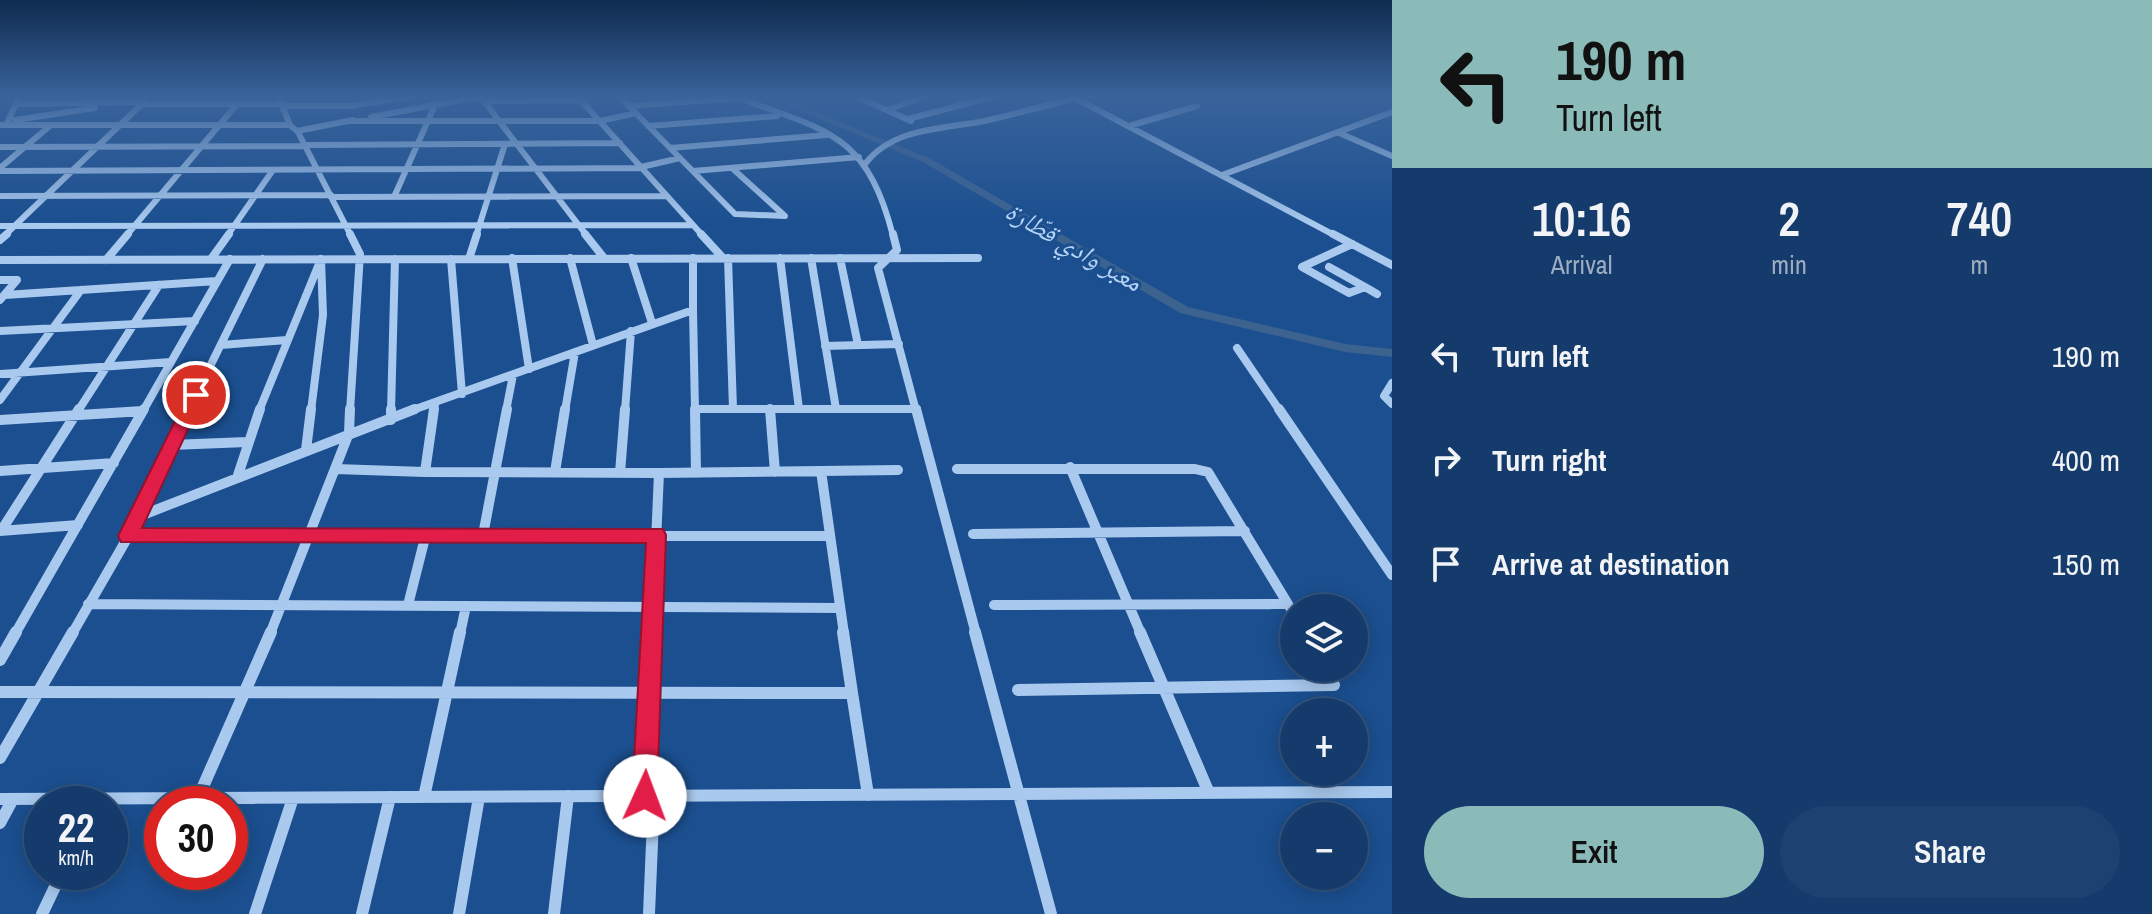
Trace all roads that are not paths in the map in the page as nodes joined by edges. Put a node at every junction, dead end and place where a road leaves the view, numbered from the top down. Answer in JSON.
{"nodes":[{"id":1,"x":35,"y":139,"type":"edge"},
{"id":2,"x":106,"y":139,"type":"edge"},
{"id":3,"x":208,"y":139,"type":"edge"},
{"id":4,"x":301,"y":139,"type":"edge"},
{"id":5,"x":420,"y":139,"type":"edge"},
{"id":6,"x":513,"y":139,"type":"edge"},
{"id":7,"x":616,"y":139,"type":"edge"},
{"id":8,"x":661,"y":139,"type":"edge"},
{"id":9,"x":784,"y":139,"type":"edge"},
{"id":10,"x":834,"y":139,"type":"edge"},
{"id":11,"x":902,"y":139,"type":"edge"},
{"id":12,"x":1153,"y":139,"type":"edge"},
{"id":13,"x":1319,"y":139,"type":"edge"},
{"id":14,"x":1352,"y":139,"type":"edge"},
{"id":15,"x":620,"y":143,"type":"junction"},
{"id":16,"x":417,"y":144,"type":"junction"},
{"id":17,"x":505,"y":144,"type":"junction"},
{"id":18,"x":517,"y":144,"type":"junction"},
{"id":19,"x":305,"y":145,"type":"junction"},
{"id":20,"x":0,"y":147,"type":"edge"},
{"id":21,"x":25,"y":147,"type":"junction"},
{"id":22,"x":97,"y":147,"type":"junction"},
{"id":23,"x":201,"y":147,"type":"junction"},
{"id":24,"x":670,"y":148,"type":"junction"},
{"id":25,"x":1392,"y":156,"type":"edge"},
{"id":26,"x":680,"y":158,"type":"junction"},
{"id":27,"x":863,"y":158,"type":"junction"},
{"id":28,"x":642,"y":168,"type":"junction"},
{"id":29,"x":732,"y":168,"type":"junction"},
{"id":30,"x":497,"y":169,"type":"junction"},
{"id":31,"x":535,"y":169,"type":"junction"},
{"id":32,"x":0,"y":170,"type":"edge"},
{"id":33,"x":182,"y":170,"type":"junction"},
{"id":34,"x":273,"y":170,"type":"junction"},
{"id":35,"x":317,"y":170,"type":"junction"},
{"id":36,"x":407,"y":170,"type":"junction"},
{"id":37,"x":72,"y":171,"type":"junction"},
{"id":38,"x":693,"y":171,"type":"junction"},
{"id":39,"x":1222,"y":175,"type":"junction"},
{"id":40,"x":0,"y":196,"type":"edge"},
{"id":41,"x":45,"y":196,"type":"junction"},
{"id":42,"x":160,"y":196,"type":"junction"},
{"id":43,"x":256,"y":196,"type":"junction"},
{"id":44,"x":331,"y":196,"type":"junction"},
{"id":45,"x":489,"y":196,"type":"junction"},
{"id":46,"x":556,"y":196,"type":"junction"},
{"id":47,"x":667,"y":196,"type":"junction"},
{"id":48,"x":394,"y":197,"type":"junction"},
{"id":49,"x":234,"y":225,"type":"junction"},
{"id":50,"x":346,"y":225,"type":"junction"},
{"id":51,"x":480,"y":225,"type":"junction"},
{"id":52,"x":579,"y":225,"type":"junction"},
{"id":53,"x":693,"y":225,"type":"junction"},
{"id":54,"x":0,"y":226,"type":"edge"},
{"id":55,"x":14,"y":226,"type":"junction"},
{"id":56,"x":135,"y":226,"type":"junction"},
{"id":57,"x":0,"y":240,"type":"edge"},
{"id":58,"x":1352,"y":244,"type":"junction"},
{"id":59,"x":512,"y":258,"type":"junction"},
{"id":60,"x":570,"y":258,"type":"junction"},
{"id":61,"x":604,"y":258,"type":"junction"},
{"id":62,"x":631,"y":258,"type":"junction"},
{"id":63,"x":693,"y":258,"type":"junction"},
{"id":64,"x":725,"y":258,"type":"junction"},
{"id":65,"x":780,"y":258,"type":"junction"},
{"id":66,"x":811,"y":258,"type":"junction"},
{"id":67,"x":840,"y":258,"type":"junction"},
{"id":68,"x":889,"y":258,"type":"junction"},
{"id":69,"x":978,"y":258,"type":"dead end"},
{"id":70,"x":211,"y":259,"type":"junction"},
{"id":71,"x":230,"y":259,"type":"junction"},
{"id":72,"x":263,"y":259,"type":"junction"},
{"id":73,"x":321,"y":259,"type":"junction"},
{"id":74,"x":360,"y":259,"type":"junction"},
{"id":75,"x":395,"y":259,"type":"junction"},
{"id":76,"x":451,"y":259,"type":"junction"},
{"id":77,"x":469,"y":259,"type":"junction"},
{"id":78,"x":0,"y":260,"type":"edge"},
{"id":79,"x":106,"y":260,"type":"junction"},
{"id":80,"x":1392,"y":265,"type":"edge"},
{"id":81,"x":1329,"y":267,"type":"dead end"},
{"id":82,"x":0,"y":280,"type":"edge"},
{"id":83,"x":217,"y":281,"type":"junction"},
{"id":84,"x":159,"y":285,"type":"junction"},
{"id":85,"x":1365,"y":287,"type":"junction"},
{"id":86,"x":81,"y":290,"type":"junction"},
{"id":87,"x":1377,"y":294,"type":"dead end"},
{"id":88,"x":2,"y":297,"type":"edge"},
{"id":89,"x":693,"y":310,"type":"junction"},
{"id":90,"x":195,"y":321,"type":"junction"},
{"id":91,"x":652,"y":323,"type":"junction"},
{"id":92,"x":134,"y":324,"type":"junction"},
{"id":93,"x":53,"y":329,"type":"junction"},
{"id":94,"x":0,"y":331,"type":"edge"},
{"id":95,"x":631,"y":331,"type":"junction"},
{"id":96,"x":287,"y":340,"type":"junction"},
{"id":97,"x":899,"y":344,"type":"junction"},
{"id":98,"x":221,"y":345,"type":"junction"},
{"id":99,"x":593,"y":345,"type":"junction"},
{"id":100,"x":858,"y":345,"type":"junction"},
{"id":101,"x":825,"y":346,"type":"junction"},
{"id":102,"x":1237,"y":348,"type":"dead end"},
{"id":103,"x":575,"y":352,"type":"junction"},
{"id":104,"x":171,"y":362,"type":"junction"},
{"id":105,"x":107,"y":367,"type":"junction"},
{"id":106,"x":529,"y":369,"type":"junction"},
{"id":107,"x":20,"y":372,"type":"junction"},
{"id":108,"x":0,"y":374,"type":"edge"},
{"id":109,"x":513,"y":375,"type":"junction"},
{"id":110,"x":1392,"y":383,"type":"edge"},
{"id":111,"x":462,"y":394,"type":"junction"},
{"id":112,"x":0,"y":400,"type":"edge"},
{"id":113,"x":435,"y":404,"type":"junction"},
{"id":114,"x":1392,"y":404,"type":"edge"},
{"id":115,"x":695,"y":409,"type":"junction"},
{"id":116,"x":733,"y":409,"type":"junction"},
{"id":117,"x":770,"y":409,"type":"junction"},
{"id":118,"x":799,"y":409,"type":"junction"},
{"id":119,"x":836,"y":409,"type":"junction"},
{"id":120,"x":917,"y":409,"type":"junction"},
{"id":121,"x":143,"y":411,"type":"junction"},
{"id":122,"x":75,"y":415,"type":"junction"},
{"id":123,"x":0,"y":420,"type":"edge"},
{"id":124,"x":391,"y":420,"type":"junction"},
{"id":125,"x":349,"y":433,"type":"junction"},
{"id":126,"x":247,"y":442,"type":"junction"},
{"id":127,"x":171,"y":445,"type":"junction"},
{"id":128,"x":306,"y":450,"type":"junction"},
{"id":129,"x":114,"y":463,"type":"junction"},
{"id":130,"x":1070,"y":467,"type":"junction"},
{"id":131,"x":41,"y":468,"type":"junction"},
{"id":132,"x":335,"y":469,"type":"junction"},
{"id":133,"x":957,"y":469,"type":"dead end"},
{"id":134,"x":898,"y":470,"type":"dead end"},
{"id":135,"x":0,"y":471,"type":"edge"},
{"id":136,"x":821,"y":471,"type":"junction"},
{"id":137,"x":425,"y":472,"type":"junction"},
{"id":138,"x":496,"y":472,"type":"junction"},
{"id":139,"x":555,"y":472,"type":"junction"},
{"id":140,"x":775,"y":472,"type":"junction"},
{"id":141,"x":620,"y":473,"type":"junction"},
{"id":142,"x":659,"y":473,"type":"junction"},
{"id":143,"x":696,"y":473,"type":"junction"},
{"id":144,"x":237,"y":478,"type":"junction"},
{"id":145,"x":140,"y":516,"type":"junction"},
{"id":146,"x":78,"y":525,"type":"junction"},
{"id":147,"x":0,"y":531,"type":"edge"},
{"id":148,"x":1245,"y":531,"type":"junction"},
{"id":149,"x":1098,"y":533,"type":"junction"},
{"id":150,"x":308,"y":534,"type":"junction"},
{"id":151,"x":426,"y":534,"type":"junction"},
{"id":152,"x":973,"y":534,"type":"dead end"},
{"id":153,"x":483,"y":535,"type":"junction"},
{"id":154,"x":656,"y":535,"type":"junction"},
{"id":155,"x":128,"y":536,"type":"junction"},
{"id":156,"x":830,"y":536,"type":"junction"},
{"id":157,"x":1392,"y":575,"type":"edge"},
{"id":158,"x":1282,"y":594,"type":"edge"},
{"id":159,"x":283,"y":603,"type":"junction"},
{"id":160,"x":88,"y":604,"type":"junction"},
{"id":161,"x":1129,"y":604,"type":"junction"},
{"id":162,"x":408,"y":605,"type":"junction"},
{"id":163,"x":994,"y":605,"type":"dead end"},
{"id":164,"x":466,"y":606,"type":"junction"},
{"id":165,"x":840,"y":608,"type":"junction"},
{"id":166,"x":653,"y":609,"type":"junction"},
{"id":167,"x":1280,"y":609,"type":"edge"},
{"id":168,"x":0,"y":660,"type":"edge"},
{"id":169,"x":1332,"y":682,"type":"edge"},
{"id":170,"x":1164,"y":686,"type":"junction"},
{"id":171,"x":1018,"y":690,"type":"dead end"},
{"id":172,"x":38,"y":691,"type":"junction"},
{"id":173,"x":0,"y":692,"type":"edge"},
{"id":174,"x":649,"y":692,"type":"junction"},
{"id":175,"x":852,"y":693,"type":"junction"},
{"id":176,"x":243,"y":694,"type":"junction"},
{"id":177,"x":446,"y":694,"type":"junction"},
{"id":178,"x":0,"y":758,"type":"edge"},
{"id":179,"x":203,"y":786,"type":"edge"},
{"id":180,"x":1392,"y":792,"type":"edge"},
{"id":181,"x":1019,"y":793,"type":"junction"},
{"id":182,"x":1209,"y":793,"type":"junction"},
{"id":183,"x":868,"y":795,"type":"junction"},
{"id":184,"x":568,"y":796,"type":"junction"},
{"id":185,"x":649,"y":796,"type":"junction"},
{"id":186,"x":390,"y":797,"type":"junction"},
{"id":187,"x":424,"y":797,"type":"junction"},
{"id":188,"x":479,"y":797,"type":"junction"},
{"id":189,"x":248,"y":798,"type":"edge"},
{"id":190,"x":293,"y":798,"type":"junction"},
{"id":191,"x":7,"y":799,"type":"edge"},
{"id":192,"x":0,"y":823,"type":"edge"},
{"id":193,"x":53,"y":890,"type":"edge"},
{"id":194,"x":42,"y":914,"type":"edge"},
{"id":195,"x":255,"y":914,"type":"edge"},
{"id":196,"x":362,"y":914,"type":"edge"},
{"id":197,"x":459,"y":914,"type":"edge"},
{"id":198,"x":554,"y":914,"type":"edge"},
{"id":199,"x":649,"y":914,"type":"edge"},
{"id":200,"x":1051,"y":914,"type":"edge"}],
"edges":[{"from":1,"to":21,"type":"street"},
{"from":2,"to":22,"type":"street"},
{"from":3,"to":23,"type":"street"},
{"from":4,"to":19,"type":"street"},
{"from":5,"to":16,"type":"street"},
{"from":6,"to":18,"type":"street"},
{"from":7,"to":15,"type":"street"},
{"from":8,"to":24,"type":"street"},
{"from":9,"to":24,"type":"street"},
{"from":10,"to":27,"type":"street"},
{"from":11,"to":27,"type":"street"},
{"from":12,"to":39,"type":"street"},
{"from":13,"to":39,"type":"street"},
{"from":14,"to":25,"type":"street"},
{"from":15,"to":18,"type":"street"},
{"from":15,"to":28,"type":"street"},
{"from":16,"to":17,"type":"street"},
{"from":16,"to":19,"type":"street"},
{"from":16,"to":36,"type":"street"},
{"from":17,"to":18,"type":"street"},
{"from":17,"to":30,"type":"street"},
{"from":18,"to":31,"type":"street"},
{"from":19,"to":23,"type":"street"},
{"from":19,"to":35,"type":"street"},
{"from":20,"to":21,"type":"street"},
{"from":21,"to":22,"type":"street"},
{"from":21,"to":32,"type":"street"},
{"from":22,"to":23,"type":"street"},
{"from":22,"to":37,"type":"street"},
{"from":23,"to":33,"type":"street"},
{"from":24,"to":26,"type":"street"},
{"from":26,"to":28,"type":"street"},
{"from":26,"to":38,"type":"street"},
{"from":27,"to":29,"type":"street"},
{"from":27,"to":68,"type":"street"},
{"from":28,"to":31,"type":"street"},
{"from":28,"to":47,"type":"street"},
{"from":29,"to":38,"type":"street"},
{"from":29,"to":38,"type":"street"},
{"from":30,"to":31,"type":"street"},
{"from":30,"to":36,"type":"street"},
{"from":30,"to":45,"type":"street"},
{"from":31,"to":46,"type":"street"},
{"from":32,"to":37,"type":"street"},
{"from":33,"to":34,"type":"street"},
{"from":33,"to":37,"type":"street"},
{"from":33,"to":42,"type":"street"},
{"from":34,"to":35,"type":"street"},
{"from":34,"to":43,"type":"street"},
{"from":35,"to":36,"type":"street"},
{"from":35,"to":44,"type":"street"},
{"from":36,"to":48,"type":"street"},
{"from":37,"to":41,"type":"street"},
{"from":39,"to":58,"type":"street"},
{"from":40,"to":41,"type":"street"},
{"from":41,"to":42,"type":"street"},
{"from":41,"to":55,"type":"street"},
{"from":42,"to":43,"type":"street"},
{"from":42,"to":56,"type":"street"},
{"from":43,"to":44,"type":"street"},
{"from":43,"to":49,"type":"street"},
{"from":44,"to":48,"type":"street"},
{"from":44,"to":50,"type":"street"},
{"from":45,"to":46,"type":"street"},
{"from":45,"to":48,"type":"street"},
{"from":45,"to":51,"type":"street"},
{"from":46,"to":47,"type":"street"},
{"from":46,"to":52,"type":"street"},
{"from":47,"to":53,"type":"street"},
{"from":49,"to":50,"type":"street"},
{"from":49,"to":56,"type":"street"},
{"from":49,"to":70,"type":"street"},
{"from":50,"to":51,"type":"street"},
{"from":50,"to":74,"type":"street"},
{"from":51,"to":52,"type":"street"},
{"from":51,"to":77,"type":"street"},
{"from":52,"to":53,"type":"street"},
{"from":52,"to":61,"type":"street"},
{"from":53,"to":64,"type":"street"},
{"from":54,"to":55,"type":"street"},
{"from":55,"to":56,"type":"street"},
{"from":55,"to":57,"type":"street"},
{"from":56,"to":79,"type":"street"},
{"from":58,"to":80,"type":"street"},
{"from":58,"to":85,"type":"street"},
{"from":59,"to":60,"type":"street"},
{"from":59,"to":77,"type":"street"},
{"from":59,"to":106,"type":"street"},
{"from":60,"to":61,"type":"street"},
{"from":60,"to":99,"type":"street"},
{"from":61,"to":62,"type":"street"},
{"from":62,"to":63,"type":"street"},
{"from":62,"to":91,"type":"street"},
{"from":63,"to":64,"type":"street"},
{"from":63,"to":89,"type":"street"},
{"from":64,"to":65,"type":"street"},
{"from":64,"to":116,"type":"street"},
{"from":65,"to":66,"type":"street"},
{"from":65,"to":118,"type":"street"},
{"from":66,"to":67,"type":"street"},
{"from":66,"to":101,"type":"street"},
{"from":67,"to":68,"type":"street"},
{"from":67,"to":100,"type":"street"},
{"from":68,"to":69,"type":"street"},
{"from":68,"to":97,"type":"street"},
{"from":70,"to":71,"type":"street"},
{"from":70,"to":79,"type":"street"},
{"from":71,"to":72,"type":"street"},
{"from":71,"to":83,"type":"street"},
{"from":72,"to":73,"type":"street"},
{"from":72,"to":98,"type":"street"},
{"from":73,"to":74,"type":"street"},
{"from":73,"to":96,"type":"street"},
{"from":73,"to":128,"type":"street"},
{"from":74,"to":75,"type":"street"},
{"from":74,"to":125,"type":"street"},
{"from":75,"to":76,"type":"street"},
{"from":75,"to":124,"type":"street"},
{"from":76,"to":77,"type":"street"},
{"from":76,"to":111,"type":"street"},
{"from":78,"to":79,"type":"street"},
{"from":81,"to":85,"type":"street"},
{"from":82,"to":88,"type":"street"},
{"from":83,"to":84,"type":"street"},
{"from":83,"to":90,"type":"street"},
{"from":84,"to":86,"type":"street"},
{"from":84,"to":92,"type":"street"},
{"from":85,"to":87,"type":"street"},
{"from":86,"to":88,"type":"street"},
{"from":86,"to":93,"type":"street"},
{"from":89,"to":91,"type":"street"},
{"from":89,"to":115,"type":"street"},
{"from":90,"to":92,"type":"street"},
{"from":90,"to":104,"type":"street"},
{"from":91,"to":95,"type":"street"},
{"from":92,"to":93,"type":"street"},
{"from":92,"to":105,"type":"street"},
{"from":93,"to":94,"type":"street"},
{"from":93,"to":107,"type":"street"},
{"from":95,"to":99,"type":"street"},
{"from":95,"to":141,"type":"street"},
{"from":96,"to":98,"type":"street"},
{"from":96,"to":126,"type":"street"},
{"from":97,"to":100,"type":"street"},
{"from":97,"to":120,"type":"street"},
{"from":98,"to":127,"type":"street"},
{"from":99,"to":103,"type":"street"},
{"from":100,"to":101,"type":"street"},
{"from":101,"to":119,"type":"street"},
{"from":102,"to":157,"type":"street"},
{"from":103,"to":106,"type":"street"},
{"from":103,"to":139,"type":"street"},
{"from":104,"to":105,"type":"street"},
{"from":104,"to":121,"type":"street"},
{"from":105,"to":107,"type":"street"},
{"from":105,"to":122,"type":"street"},
{"from":106,"to":109,"type":"street"},
{"from":107,"to":108,"type":"street"},
{"from":107,"to":112,"type":"street"},
{"from":109,"to":111,"type":"street"},
{"from":109,"to":138,"type":"street"},
{"from":110,"to":114,"type":"street"},
{"from":111,"to":113,"type":"street"},
{"from":113,"to":124,"type":"street"},
{"from":113,"to":137,"type":"street"},
{"from":115,"to":116,"type":"street"},
{"from":115,"to":143,"type":"street"},
{"from":116,"to":117,"type":"street"},
{"from":117,"to":118,"type":"street"},
{"from":117,"to":140,"type":"street"},
{"from":118,"to":119,"type":"street"},
{"from":119,"to":120,"type":"street"},
{"from":120,"to":181,"type":"street"},
{"from":121,"to":122,"type":"street"},
{"from":121,"to":129,"type":"street"},
{"from":122,"to":123,"type":"street"},
{"from":122,"to":131,"type":"street"},
{"from":124,"to":125,"type":"street"},
{"from":125,"to":128,"type":"street"},
{"from":125,"to":132,"type":"street"},
{"from":126,"to":127,"type":"street"},
{"from":126,"to":144,"type":"street"},
{"from":127,"to":145,"type":"street"},
{"from":128,"to":144,"type":"street"},
{"from":129,"to":131,"type":"street"},
{"from":129,"to":146,"type":"street"},
{"from":130,"to":133,"type":"street"},
{"from":130,"to":148,"type":"street"},
{"from":130,"to":149,"type":"street"},
{"from":131,"to":135,"type":"street"},
{"from":131,"to":147,"type":"street"},
{"from":132,"to":137,"type":"street"},
{"from":132,"to":150,"type":"street"},
{"from":134,"to":136,"type":"street"},
{"from":136,"to":140,"type":"street"},
{"from":136,"to":156,"type":"street"},
{"from":137,"to":138,"type":"street"},
{"from":138,"to":139,"type":"street"},
{"from":138,"to":153,"type":"street"},
{"from":139,"to":141,"type":"street"},
{"from":140,"to":143,"type":"street"},
{"from":141,"to":142,"type":"street"},
{"from":142,"to":143,"type":"street"},
{"from":142,"to":154,"type":"street"},
{"from":144,"to":145,"type":"street"},
{"from":145,"to":155,"type":"street"},
{"from":146,"to":147,"type":"street"},
{"from":146,"to":168,"type":"street"},
{"from":148,"to":149,"type":"street"},
{"from":148,"to":158,"type":"street"},
{"from":149,"to":152,"type":"street"},
{"from":149,"to":161,"type":"street"},
{"from":150,"to":151,"type":"street"},
{"from":150,"to":155,"type":"street"},
{"from":150,"to":159,"type":"street"},
{"from":151,"to":153,"type":"street"},
{"from":151,"to":162,"type":"street"},
{"from":153,"to":154,"type":"street"},
{"from":154,"to":156,"type":"street"},
{"from":154,"to":166,"type":"street"},
{"from":155,"to":160,"type":"street"},
{"from":156,"to":165,"type":"street"},
{"from":159,"to":160,"type":"street"},
{"from":159,"to":162,"type":"street"},
{"from":159,"to":176,"type":"street"},
{"from":160,"to":172,"type":"street"},
{"from":161,"to":163,"type":"street"},
{"from":161,"to":167,"type":"street"},
{"from":161,"to":170,"type":"street"},
{"from":162,"to":164,"type":"street"},
{"from":164,"to":166,"type":"street"},
{"from":164,"to":177,"type":"street"},
{"from":165,"to":166,"type":"street"},
{"from":165,"to":175,"type":"street"},
{"from":166,"to":174,"type":"street"},
{"from":169,"to":170,"type":"street"},
{"from":170,"to":171,"type":"street"},
{"from":170,"to":182,"type":"street"},
{"from":172,"to":173,"type":"street"},
{"from":172,"to":176,"type":"street"},
{"from":172,"to":178,"type":"street"},
{"from":174,"to":175,"type":"street"},
{"from":174,"to":177,"type":"street"},
{"from":174,"to":185,"type":"street"},
{"from":175,"to":183,"type":"street"},
{"from":176,"to":177,"type":"street"},
{"from":176,"to":179,"type":"street"},
{"from":177,"to":187,"type":"street"},
{"from":180,"to":182,"type":"street"},
{"from":181,"to":182,"type":"street"},
{"from":181,"to":183,"type":"street"},
{"from":181,"to":200,"type":"street"},
{"from":183,"to":185,"type":"street"},
{"from":184,"to":185,"type":"street"},
{"from":184,"to":188,"type":"street"},
{"from":184,"to":198,"type":"street"},
{"from":185,"to":199,"type":"street"},
{"from":186,"to":187,"type":"street"},
{"from":186,"to":190,"type":"street"},
{"from":186,"to":196,"type":"street"},
{"from":187,"to":188,"type":"street"},
{"from":188,"to":197,"type":"street"},
{"from":189,"to":190,"type":"street"},
{"from":190,"to":195,"type":"street"},
{"from":191,"to":192,"type":"street"},
{"from":193,"to":194,"type":"street"}]}
